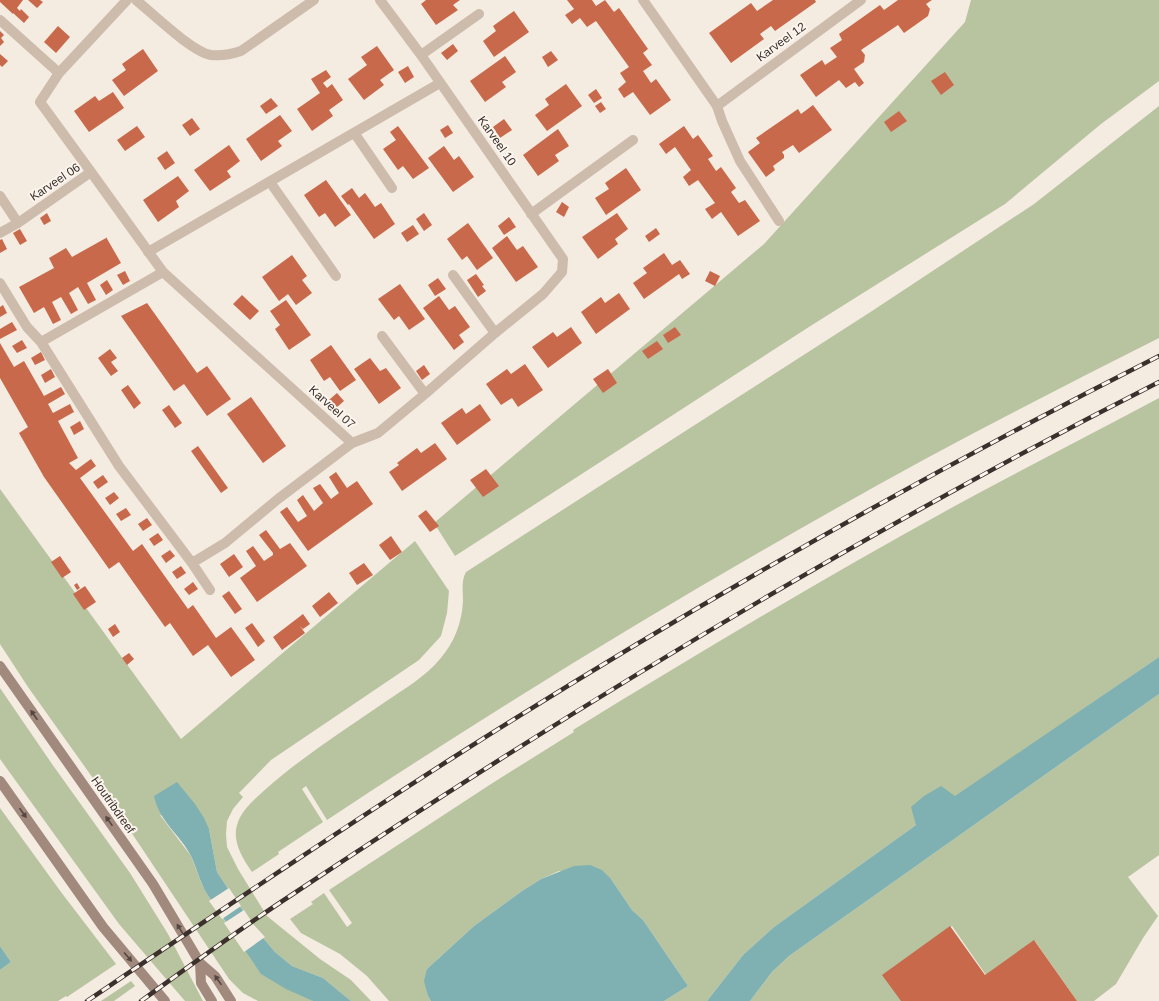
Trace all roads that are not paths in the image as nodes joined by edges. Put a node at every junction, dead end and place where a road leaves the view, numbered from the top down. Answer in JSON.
{"nodes":[{"id":1,"x":127,"y":0,"type":"edge"},
{"id":2,"x":136,"y":0,"type":"edge"},
{"id":3,"x":314,"y":0,"type":"edge"},
{"id":4,"x":380,"y":0,"type":"edge"},
{"id":5,"x":642,"y":0,"type":"edge"},
{"id":6,"x":861,"y":0,"type":"edge"},
{"id":7,"x":479,"y":14,"type":"dead end"},
{"id":8,"x":0,"y":20,"type":"edge"},
{"id":9,"x":421,"y":55,"type":"junction"},
{"id":10,"x":59,"y":73,"type":"junction"},
{"id":11,"x":440,"y":83,"type":"junction"},
{"id":12,"x":717,"y":106,"type":"junction"},
{"id":13,"x":355,"y":134,"type":"junction"},
{"id":14,"x":633,"y":140,"type":"dead end"},
{"id":15,"x":91,"y":172,"type":"junction"},
{"id":16,"x":270,"y":182,"type":"junction"},
{"id":17,"x":392,"y":188,"type":"dead end"},
{"id":18,"x":0,"y":196,"type":"edge"},
{"id":19,"x":531,"y":214,"type":"junction"},
{"id":20,"x":779,"y":221,"type":"dead end"},
{"id":21,"x":18,"y":223,"type":"junction"},
{"id":22,"x":0,"y":233,"type":"edge"},
{"id":23,"x":148,"y":252,"type":"junction"},
{"id":24,"x":163,"y":272,"type":"junction"},
{"id":25,"x":453,"y":275,"type":"dead end"},
{"id":26,"x":336,"y":276,"type":"dead end"},
{"id":27,"x":0,"y":283,"type":"edge"},
{"id":28,"x":495,"y":333,"type":"junction"},
{"id":29,"x":382,"y":336,"type":"dead end"},
{"id":30,"x":41,"y":342,"type":"junction"},
{"id":31,"x":425,"y":394,"type":"junction"},
{"id":32,"x":352,"y":443,"type":"junction"},
{"id":33,"x":192,"y":563,"type":"junction"},
{"id":34,"x":210,"y":590,"type":"dead end"},
{"id":35,"x":0,"y":666,"type":"edge"},
{"id":36,"x":0,"y":781,"type":"edge"},
{"id":37,"x":200,"y":963,"type":"junction"},
{"id":38,"x":165,"y":1001,"type":"edge"},
{"id":39,"x":212,"y":1001,"type":"edge"},
{"id":40,"x":231,"y":1001,"type":"edge"}],
"edges":[{"from":1,"to":10,"type":"street","name":"Karveel 06"},
{"from":2,"to":3,"type":"street"},
{"from":4,"to":9,"type":"street","name":"Karveel 10"},
{"from":5,"to":12,"type":"street"},
{"from":6,"to":12,"type":"street","name":"Karveel 12"},
{"from":7,"to":9,"type":"street"},
{"from":8,"to":10,"type":"street"},
{"from":9,"to":11,"type":"street","name":"Karveel 10"},
{"from":10,"to":15,"type":"street","name":"Karveel 06"},
{"from":11,"to":13,"type":"street"},
{"from":11,"to":19,"type":"street","name":"Karveel 10"},
{"from":12,"to":20,"type":"street"},
{"from":13,"to":16,"type":"street"},
{"from":13,"to":17,"type":"street"},
{"from":14,"to":19,"type":"street"},
{"from":15,"to":21,"type":"street","name":"Karveel 06"},
{"from":15,"to":23,"type":"street","name":"Karveel 07"},
{"from":16,"to":23,"type":"street"},
{"from":16,"to":26,"type":"street"},
{"from":18,"to":21,"type":"street"},
{"from":19,"to":28,"type":"street","name":"Karveel 10"},
{"from":21,"to":22,"type":"street"},
{"from":23,"to":24,"type":"street","name":"Karveel 07"},
{"from":24,"to":30,"type":"street"},
{"from":24,"to":32,"type":"street","name":"Karveel 07"},
{"from":25,"to":28,"type":"street"},
{"from":27,"to":30,"type":"street"},
{"from":28,"to":31,"type":"street","name":"Karveel 10"},
{"from":29,"to":31,"type":"street"},
{"from":30,"to":33,"type":"street"},
{"from":31,"to":32,"type":"street","name":"Karveel 10"},
{"from":32,"to":33,"type":"street","name":"Karveel 07"},
{"from":33,"to":34,"type":"street"},
{"from":37,"to":35,"type":"main road","name":"Houtribdreef","one_way":true},
{"from":36,"to":38,"type":"main road","one_way":true},
{"from":37,"to":39,"type":"main road","name":"Houtribdreef"},
{"from":40,"to":37,"type":"main road","name":"Houtribdreef","one_way":true}]}
